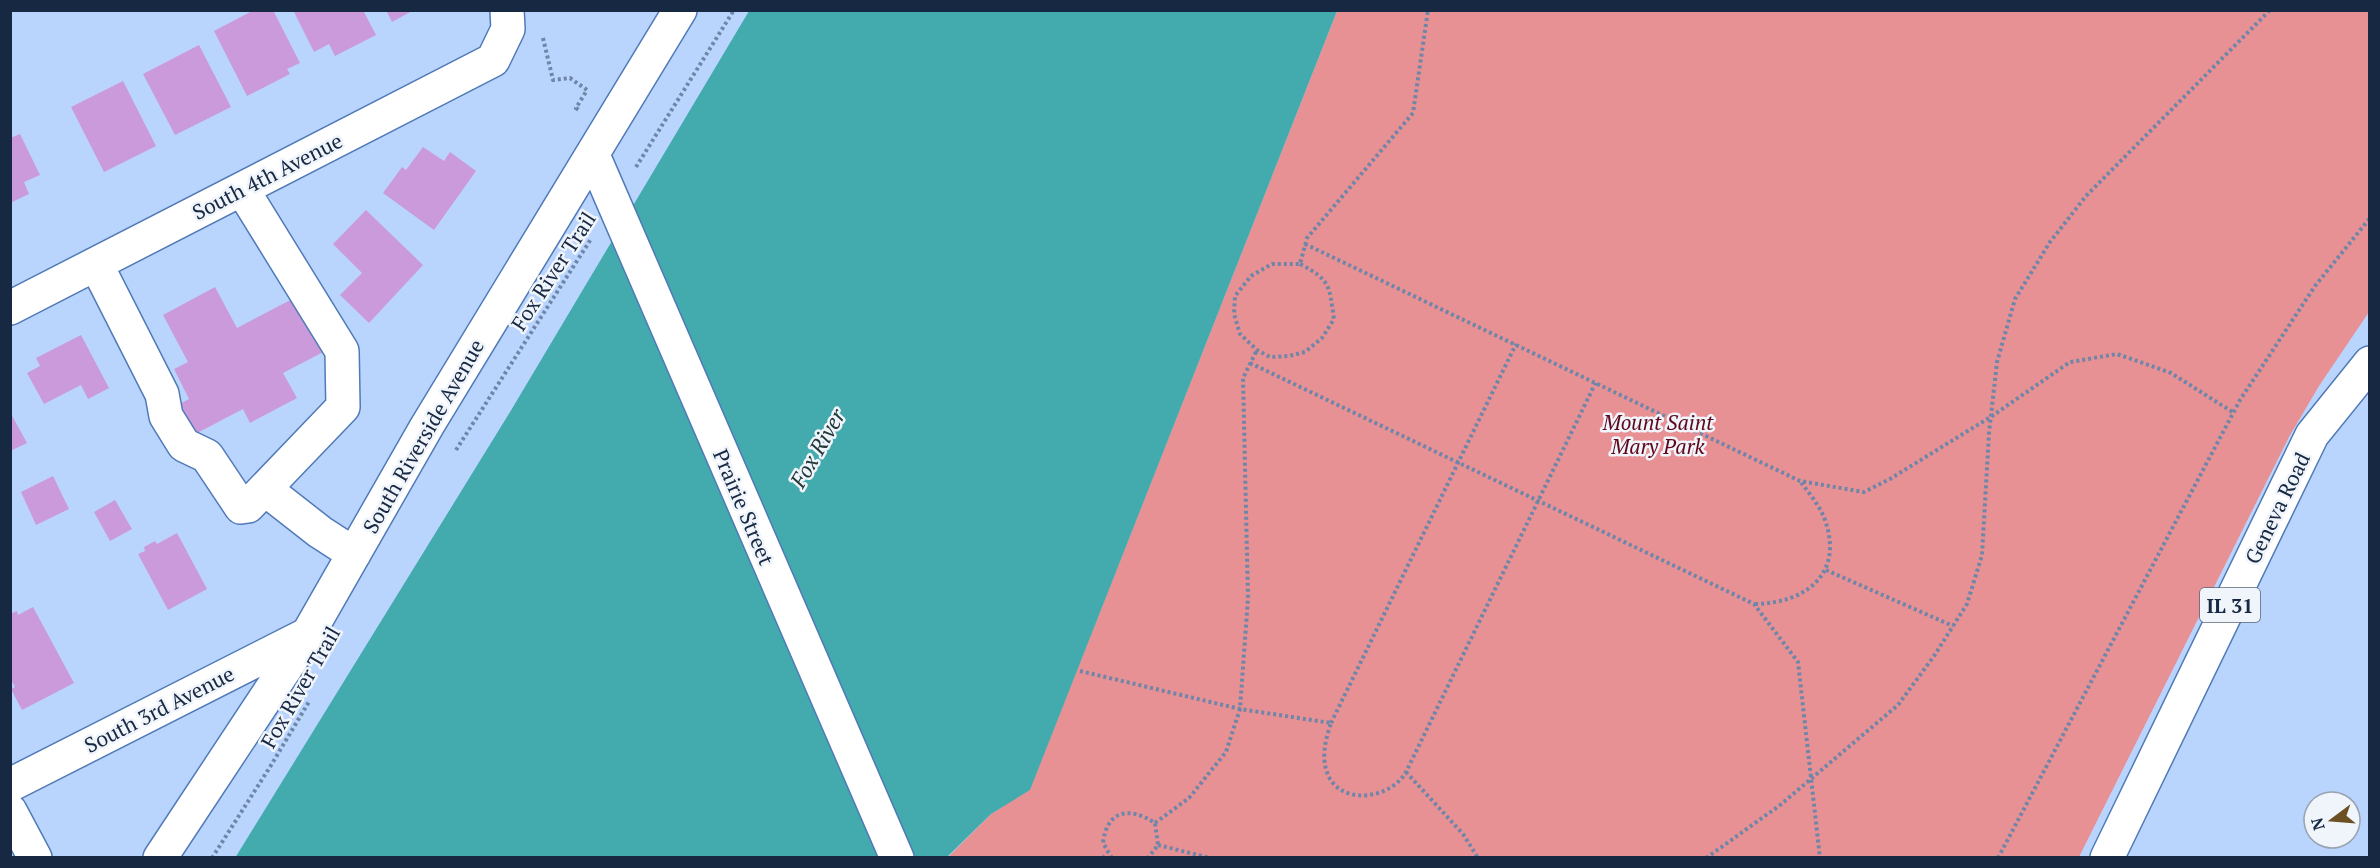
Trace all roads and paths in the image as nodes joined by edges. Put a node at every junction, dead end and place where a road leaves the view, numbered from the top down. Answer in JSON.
{"nodes":[{"id":1,"x":680,"y":10,"type":"edge"},
{"id":2,"x":734,"y":10,"type":"edge"},
{"id":3,"x":1428,"y":10,"type":"edge"},
{"id":4,"x":2270,"y":10,"type":"edge"},
{"id":5,"x":507,"y":20,"type":"edge"},
{"id":6,"x":542,"y":36,"type":"dead end"},
{"id":7,"x":600,"y":143,"type":"junction"},
{"id":8,"x":643,"y":156,"type":"junction"},
{"id":9,"x":242,"y":189,"type":"junction"},
{"id":10,"x":616,"y":213,"type":"junction"},
{"id":11,"x":2370,"y":218,"type":"edge"},
{"id":12,"x":1305,"y":244,"type":"junction"},
{"id":13,"x":96,"y":264,"type":"junction"},
{"id":14,"x":1300,"y":264,"type":"junction"},
{"id":15,"x":10,"y":308,"type":"edge"},
{"id":16,"x":1516,"y":344,"type":"junction"},
{"id":17,"x":1257,"y":350,"type":"junction"},
{"id":18,"x":1250,"y":363,"type":"junction"},
{"id":19,"x":2370,"y":363,"type":"edge"},
{"id":20,"x":1596,"y":382,"type":"junction"},
{"id":21,"x":2234,"y":413,"type":"junction"},
{"id":22,"x":1992,"y":416,"type":"junction"},
{"id":23,"x":453,"y":456,"type":"dead end"},
{"id":24,"x":1458,"y":463,"type":"junction"},
{"id":25,"x":1800,"y":481,"type":"junction"},
{"id":26,"x":265,"y":489,"type":"junction"},
{"id":27,"x":1538,"y":501,"type":"junction"},
{"id":28,"x":354,"y":554,"type":"junction"},
{"id":29,"x":1826,"y":570,"type":"junction"},
{"id":30,"x":1754,"y":604,"type":"junction"},
{"id":31,"x":1953,"y":626,"type":"junction"},
{"id":32,"x":308,"y":634,"type":"junction"},
{"id":33,"x":1080,"y":671,"type":"dead end"},
{"id":34,"x":311,"y":697,"type":"dead end"},
{"id":35,"x":1240,"y":709,"type":"junction"},
{"id":36,"x":1331,"y":723,"type":"junction"},
{"id":37,"x":1406,"y":772,"type":"junction"},
{"id":38,"x":1810,"y":780,"type":"junction"},
{"id":39,"x":10,"y":785,"type":"edge"},
{"id":40,"x":10,"y":811,"type":"edge"},
{"id":41,"x":1155,"y":823,"type":"junction"},
{"id":42,"x":1158,"y":845,"type":"junction"},
{"id":43,"x":1107,"y":853,"type":"junction"},
{"id":44,"x":35,"y":858,"type":"edge"},
{"id":45,"x":160,"y":858,"type":"edge"},
{"id":46,"x":212,"y":858,"type":"edge"},
{"id":47,"x":897,"y":858,"type":"edge"},
{"id":48,"x":1103,"y":858,"type":"edge"},
{"id":49,"x":1112,"y":858,"type":"edge"},
{"id":50,"x":1148,"y":858,"type":"edge"},
{"id":51,"x":1210,"y":858,"type":"edge"},
{"id":52,"x":1478,"y":858,"type":"edge"},
{"id":53,"x":1706,"y":858,"type":"edge"},
{"id":54,"x":1820,"y":858,"type":"edge"},
{"id":55,"x":1998,"y":858,"type":"edge"},
{"id":56,"x":2107,"y":858,"type":"edge"}],
"edges":[{"from":1,"to":7,"type":"street","name":"South Riverside Avenue"},
{"from":2,"to":8,"type":"path","name":"Fox River Trail"},
{"from":3,"to":12,"type":"path"},
{"from":4,"to":22,"type":"path"},
{"from":5,"to":9,"type":"street","name":"South 4th Avenue"},
{"from":6,"to":7,"type":"path"},
{"from":7,"to":8,"type":"path"},
{"from":7,"to":10,"type":"street","name":"Prairie Street"},
{"from":7,"to":28,"type":"street","name":"South Riverside Avenue"},
{"from":8,"to":10,"type":"path","name":"Fox River Trail"},
{"from":9,"to":13,"type":"street","name":"South 4th Avenue"},
{"from":9,"to":26,"type":"street"},
{"from":10,"to":23,"type":"path","name":"Fox River Trail"},
{"from":10,"to":47,"type":"street","name":"Prairie Street"},
{"from":11,"to":21,"type":"path"},
{"from":12,"to":14,"type":"path"},
{"from":12,"to":16,"type":"path"},
{"from":13,"to":15,"type":"street","name":"South 4th Avenue"},
{"from":13,"to":26,"type":"street"},
{"from":14,"to":17,"type":"path"},
{"from":14,"to":17,"type":"path"},
{"from":16,"to":20,"type":"path"},
{"from":16,"to":24,"type":"path"},
{"from":17,"to":18,"type":"path"},
{"from":18,"to":24,"type":"path"},
{"from":18,"to":35,"type":"path"},
{"from":19,"to":56,"type":"street","name":"Geneva Road","number":"IL 31"},
{"from":20,"to":25,"type":"path"},
{"from":20,"to":27,"type":"path"},
{"from":21,"to":22,"type":"path"},
{"from":21,"to":55,"type":"path"},
{"from":22,"to":25,"type":"path"},
{"from":22,"to":31,"type":"path"},
{"from":24,"to":27,"type":"path"},
{"from":24,"to":36,"type":"path"},
{"from":25,"to":29,"type":"path"},
{"from":26,"to":28,"type":"street"},
{"from":27,"to":30,"type":"path"},
{"from":27,"to":37,"type":"path"},
{"from":28,"to":32,"type":"street","name":"South Riverside Avenue"},
{"from":29,"to":30,"type":"path"},
{"from":29,"to":31,"type":"path"},
{"from":30,"to":38,"type":"path"},
{"from":31,"to":38,"type":"path"},
{"from":32,"to":39,"type":"street","name":"South 3rd Avenue"},
{"from":32,"to":45,"type":"street","name":"South Riverside Avenue"},
{"from":33,"to":35,"type":"path"},
{"from":34,"to":46,"type":"path","name":"Fox River Trail"},
{"from":35,"to":36,"type":"path"},
{"from":35,"to":41,"type":"path"},
{"from":36,"to":37,"type":"path"},
{"from":37,"to":52,"type":"path"},
{"from":38,"to":53,"type":"path"},
{"from":38,"to":54,"type":"path"},
{"from":40,"to":44,"type":"street"},
{"from":41,"to":42,"type":"path"},
{"from":41,"to":43,"type":"path"},
{"from":42,"to":50,"type":"path"},
{"from":42,"to":51,"type":"path"},
{"from":43,"to":48,"type":"path"},
{"from":43,"to":49,"type":"path"}]}
